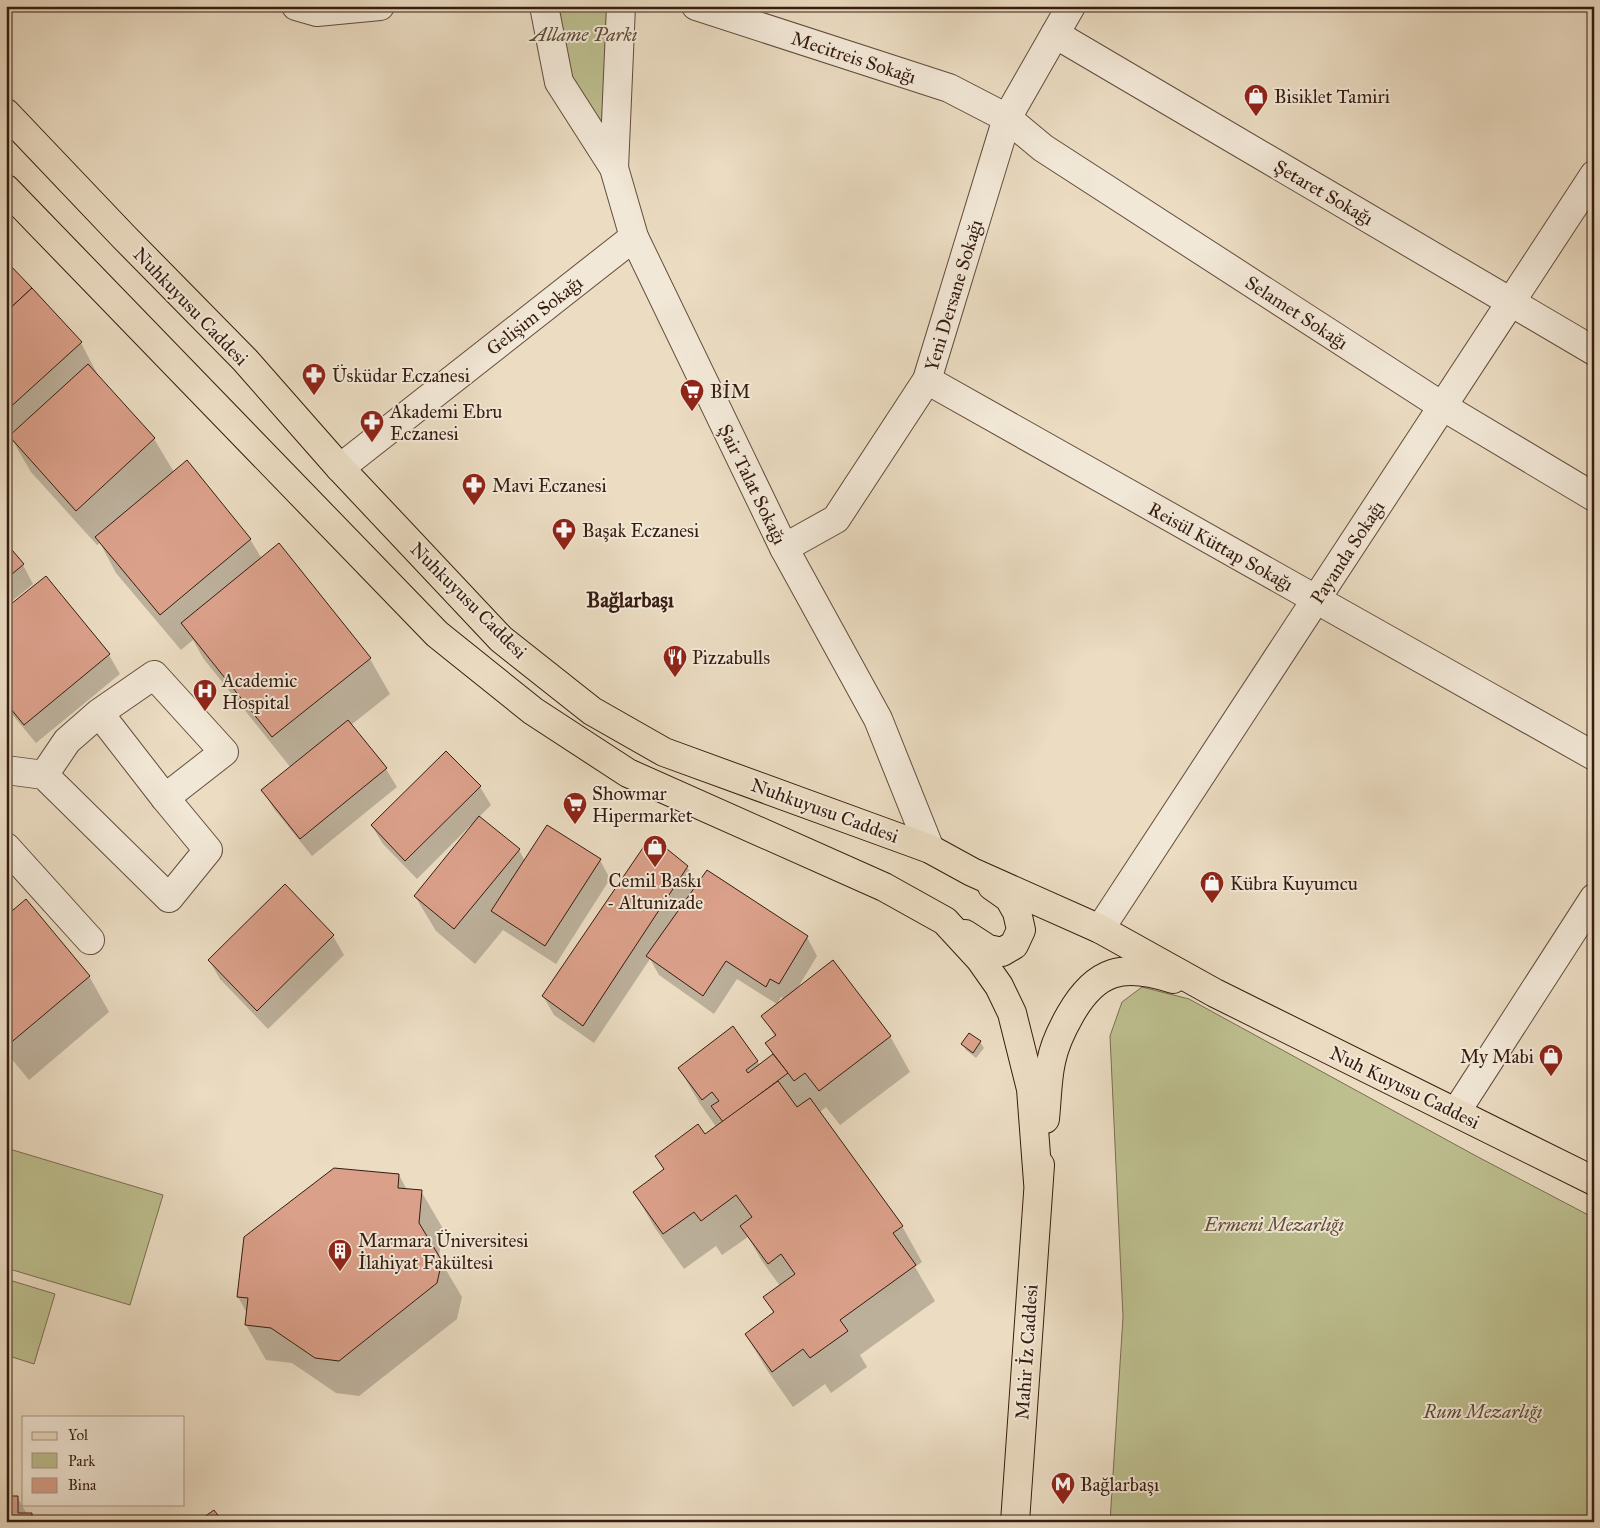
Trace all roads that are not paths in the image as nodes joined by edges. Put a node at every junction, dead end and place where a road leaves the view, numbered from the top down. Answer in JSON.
{"nodes":[{"id":1,"x":296,"y":6,"type":"edge"},
{"id":2,"x":380,"y":6,"type":"edge"},
{"id":3,"x":544,"y":6,"type":"edge"},
{"id":4,"x":621,"y":6,"type":"edge"},
{"id":5,"x":696,"y":6,"type":"edge"},
{"id":6,"x":1071,"y":6,"type":"edge"},
{"id":7,"x":1055,"y":34,"type":"junction"},
{"id":8,"x":6,"y":113,"type":"edge"},
{"id":9,"x":1008,"y":118,"type":"junction"},
{"id":10,"x":614,"y":168,"type":"junction"},
{"id":11,"x":1594,"y":175,"type":"edge"},
{"id":12,"x":6,"y":189,"type":"edge"},
{"id":13,"x":634,"y":236,"type":"junction"},
{"id":14,"x":1510,"y":302,"type":"junction"},
{"id":15,"x":1594,"y":351,"type":"edge"},
{"id":16,"x":927,"y":380,"type":"junction"},
{"id":17,"x":1442,"y":406,"type":"junction"},
{"id":18,"x":340,"y":468,"type":"junction"},
{"id":19,"x":1594,"y":497,"type":"edge"},
{"id":20,"x":784,"y":548,"type":"junction"},
{"id":21,"x":1316,"y":599,"type":"junction"},
{"id":22,"x":99,"y":713,"type":"junction"},
{"id":23,"x":1594,"y":756,"type":"edge"},
{"id":24,"x":6,"y":770,"type":"edge"},
{"id":25,"x":44,"y":775,"type":"junction"},
{"id":26,"x":165,"y":798,"type":"junction"},
{"id":27,"x":6,"y":847,"type":"edge"},
{"id":28,"x":930,"y":848,"type":"junction"},
{"id":29,"x":972,"y":872,"type":"junction"},
{"id":30,"x":1594,"y":898,"type":"edge"},
{"id":31,"x":945,"y":921,"type":"junction"},
{"id":32,"x":1100,"y":929,"type":"junction"},
{"id":33,"x":90,"y":940,"type":"dead end"},
{"id":34,"x":1215,"y":993,"type":"junction"},
{"id":35,"x":1456,"y":1112,"type":"junction"},
{"id":36,"x":1038,"y":1182,"type":"junction"},
{"id":37,"x":1594,"y":1182,"type":"edge"},
{"id":38,"x":1015,"y":1522,"type":"edge"}],
"edges":[{"from":1,"to":2,"type":"street"},
{"from":3,"to":10,"type":"street","name":"Şair Talat Sokağı"},
{"from":4,"to":10,"type":"street"},
{"from":5,"to":9,"type":"street","name":"Mecitreis Sokağı"},
{"from":6,"to":7,"type":"street","name":"Yeni Dersane Sokağı"},
{"from":7,"to":9,"type":"street","name":"Yeni Dersane Sokağı"},
{"from":7,"to":14,"type":"street","name":"Şetaret Sokağı"},
{"from":8,"to":18,"type":"main road","name":"Nuhkuyusu Caddesi"},
{"from":9,"to":16,"type":"street","name":"Yeni Dersane Sokağı"},
{"from":9,"to":17,"type":"street","name":"Selamet Sokağı"},
{"from":10,"to":13,"type":"street","name":"Şair Talat Sokağı"},
{"from":11,"to":14,"type":"street","name":"Payanda Sokağı"},
{"from":12,"to":31,"type":"main road","name":"Nuhkuyusu Caddesi"},
{"from":13,"to":18,"type":"street","name":"Gelişim Sokağı"},
{"from":13,"to":20,"type":"street","name":"Şair Talat Sokağı"},
{"from":14,"to":15,"type":"street","name":"Şetaret Sokağı"},
{"from":14,"to":17,"type":"street","name":"Payanda Sokağı"},
{"from":16,"to":20,"type":"street","name":"Yeni Dersane Sokağı"},
{"from":16,"to":21,"type":"street","name":"Reisül Küttap Sokağı"},
{"from":17,"to":19,"type":"street","name":"Selamet Sokağı"},
{"from":17,"to":21,"type":"street","name":"Payanda Sokağı"},
{"from":18,"to":28,"type":"main road","name":"Nuhkuyusu Caddesi"},
{"from":20,"to":28,"type":"street","name":"Şair Talat Sokağı"},
{"from":21,"to":23,"type":"street","name":"Reisül Küttap Sokağı"},
{"from":21,"to":32,"type":"street","name":"Payanda Sokağı"},
{"from":22,"to":25,"type":"street"},
{"from":22,"to":26,"type":"street"},
{"from":22,"to":26,"type":"street"},
{"from":24,"to":25,"type":"street"},
{"from":25,"to":26,"type":"street"},
{"from":27,"to":33,"type":"street"},
{"from":28,"to":29,"type":"main road","name":"Nuhkuyusu Caddesi"},
{"from":29,"to":31,"type":"main road"},
{"from":29,"to":32,"type":"main road","name":"Nuhkuyusu Caddesi"},
{"from":30,"to":35,"type":"street"},
{"from":31,"to":36,"type":"main road","name":"Nuhkuyusu Caddesi"},
{"from":32,"to":34,"type":"main road","name":"Nuhkuyusu Caddesi"},
{"from":34,"to":35,"type":"main road","name":"Nuh Kuyusu Caddesi"},
{"from":34,"to":36,"type":"main road"},
{"from":35,"to":37,"type":"main road","name":"Nuh Kuyusu Caddesi"},
{"from":36,"to":38,"type":"main road","name":"Mahir İz Caddesi"}]}
